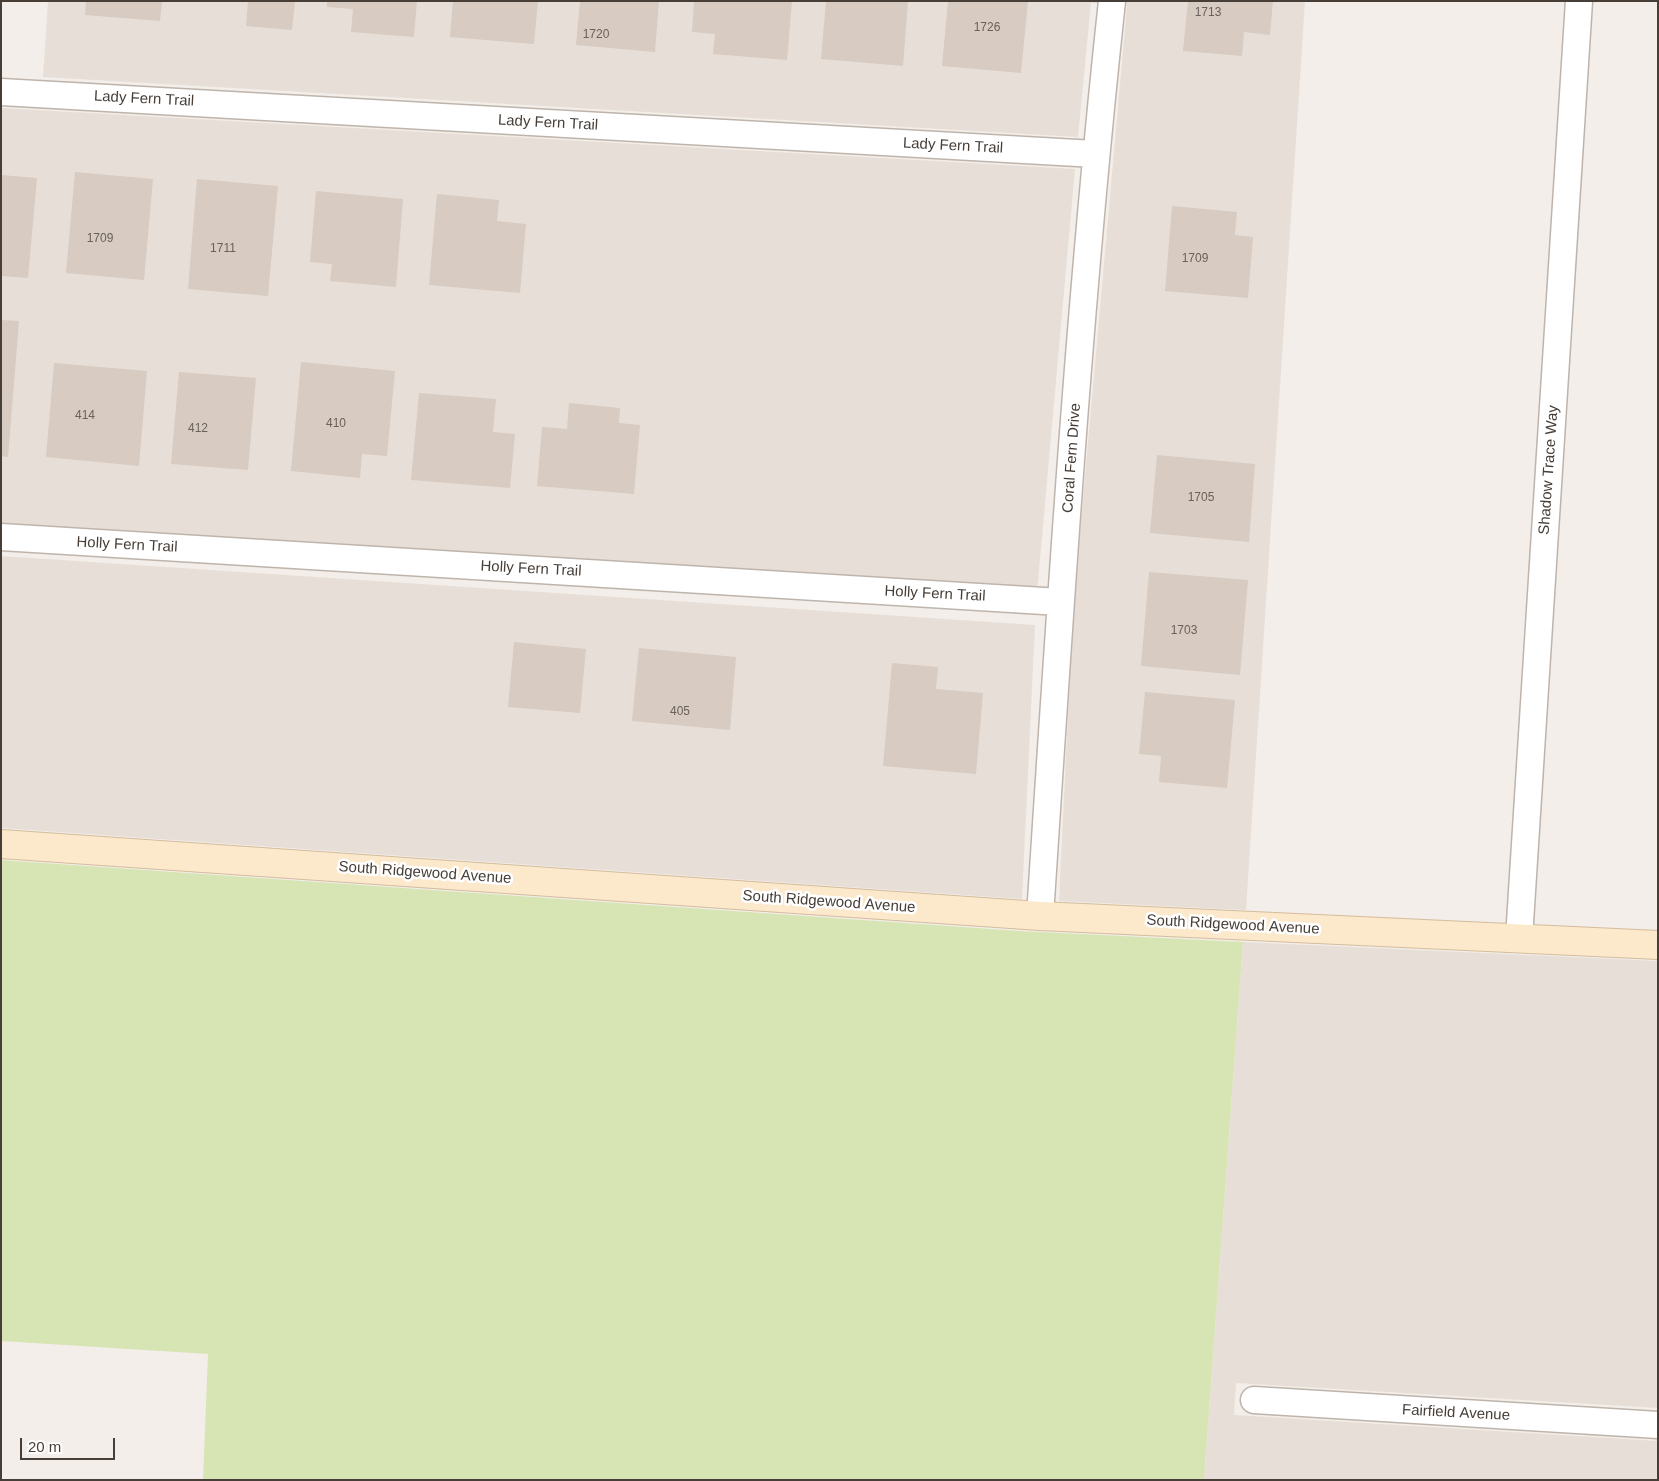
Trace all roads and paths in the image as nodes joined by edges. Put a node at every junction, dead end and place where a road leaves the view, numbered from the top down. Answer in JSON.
{"nodes":[{"id":1,"x":1112,"y":1,"type":"edge"},
{"id":2,"x":1579,"y":1,"type":"edge"},
{"id":3,"x":1,"y":92,"type":"edge"},
{"id":4,"x":1095,"y":154,"type":"junction"},
{"id":5,"x":1,"y":537,"type":"edge"},
{"id":6,"x":1060,"y":602,"type":"junction"},
{"id":7,"x":1,"y":844,"type":"edge"},
{"id":8,"x":1040,"y":916,"type":"junction"},
{"id":9,"x":1519,"y":938,"type":"junction"},
{"id":10,"x":1658,"y":944,"type":"edge"},
{"id":11,"x":1254,"y":1400,"type":"dead end"},
{"id":12,"x":1658,"y":1424,"type":"edge"}],
"edges":[{"from":1,"to":4,"type":"street","name":"Coral Fern Drive"},
{"from":2,"to":9,"type":"street","name":"Shadow Trace Way"},
{"from":3,"to":4,"type":"street","name":"Lady Fern Trail"},
{"from":4,"to":6,"type":"street","name":"Coral Fern Drive"},
{"from":5,"to":6,"type":"street","name":"Holly Fern Trail"},
{"from":6,"to":8,"type":"street","name":"Coral Fern Drive"},
{"from":7,"to":8,"type":"street","name":"South Ridgewood Avenue"},
{"from":8,"to":9,"type":"street","name":"South Ridgewood Avenue"},
{"from":9,"to":10,"type":"street","name":"South Ridgewood Avenue"},
{"from":11,"to":12,"type":"street","name":"Fairfield Avenue"}]}
